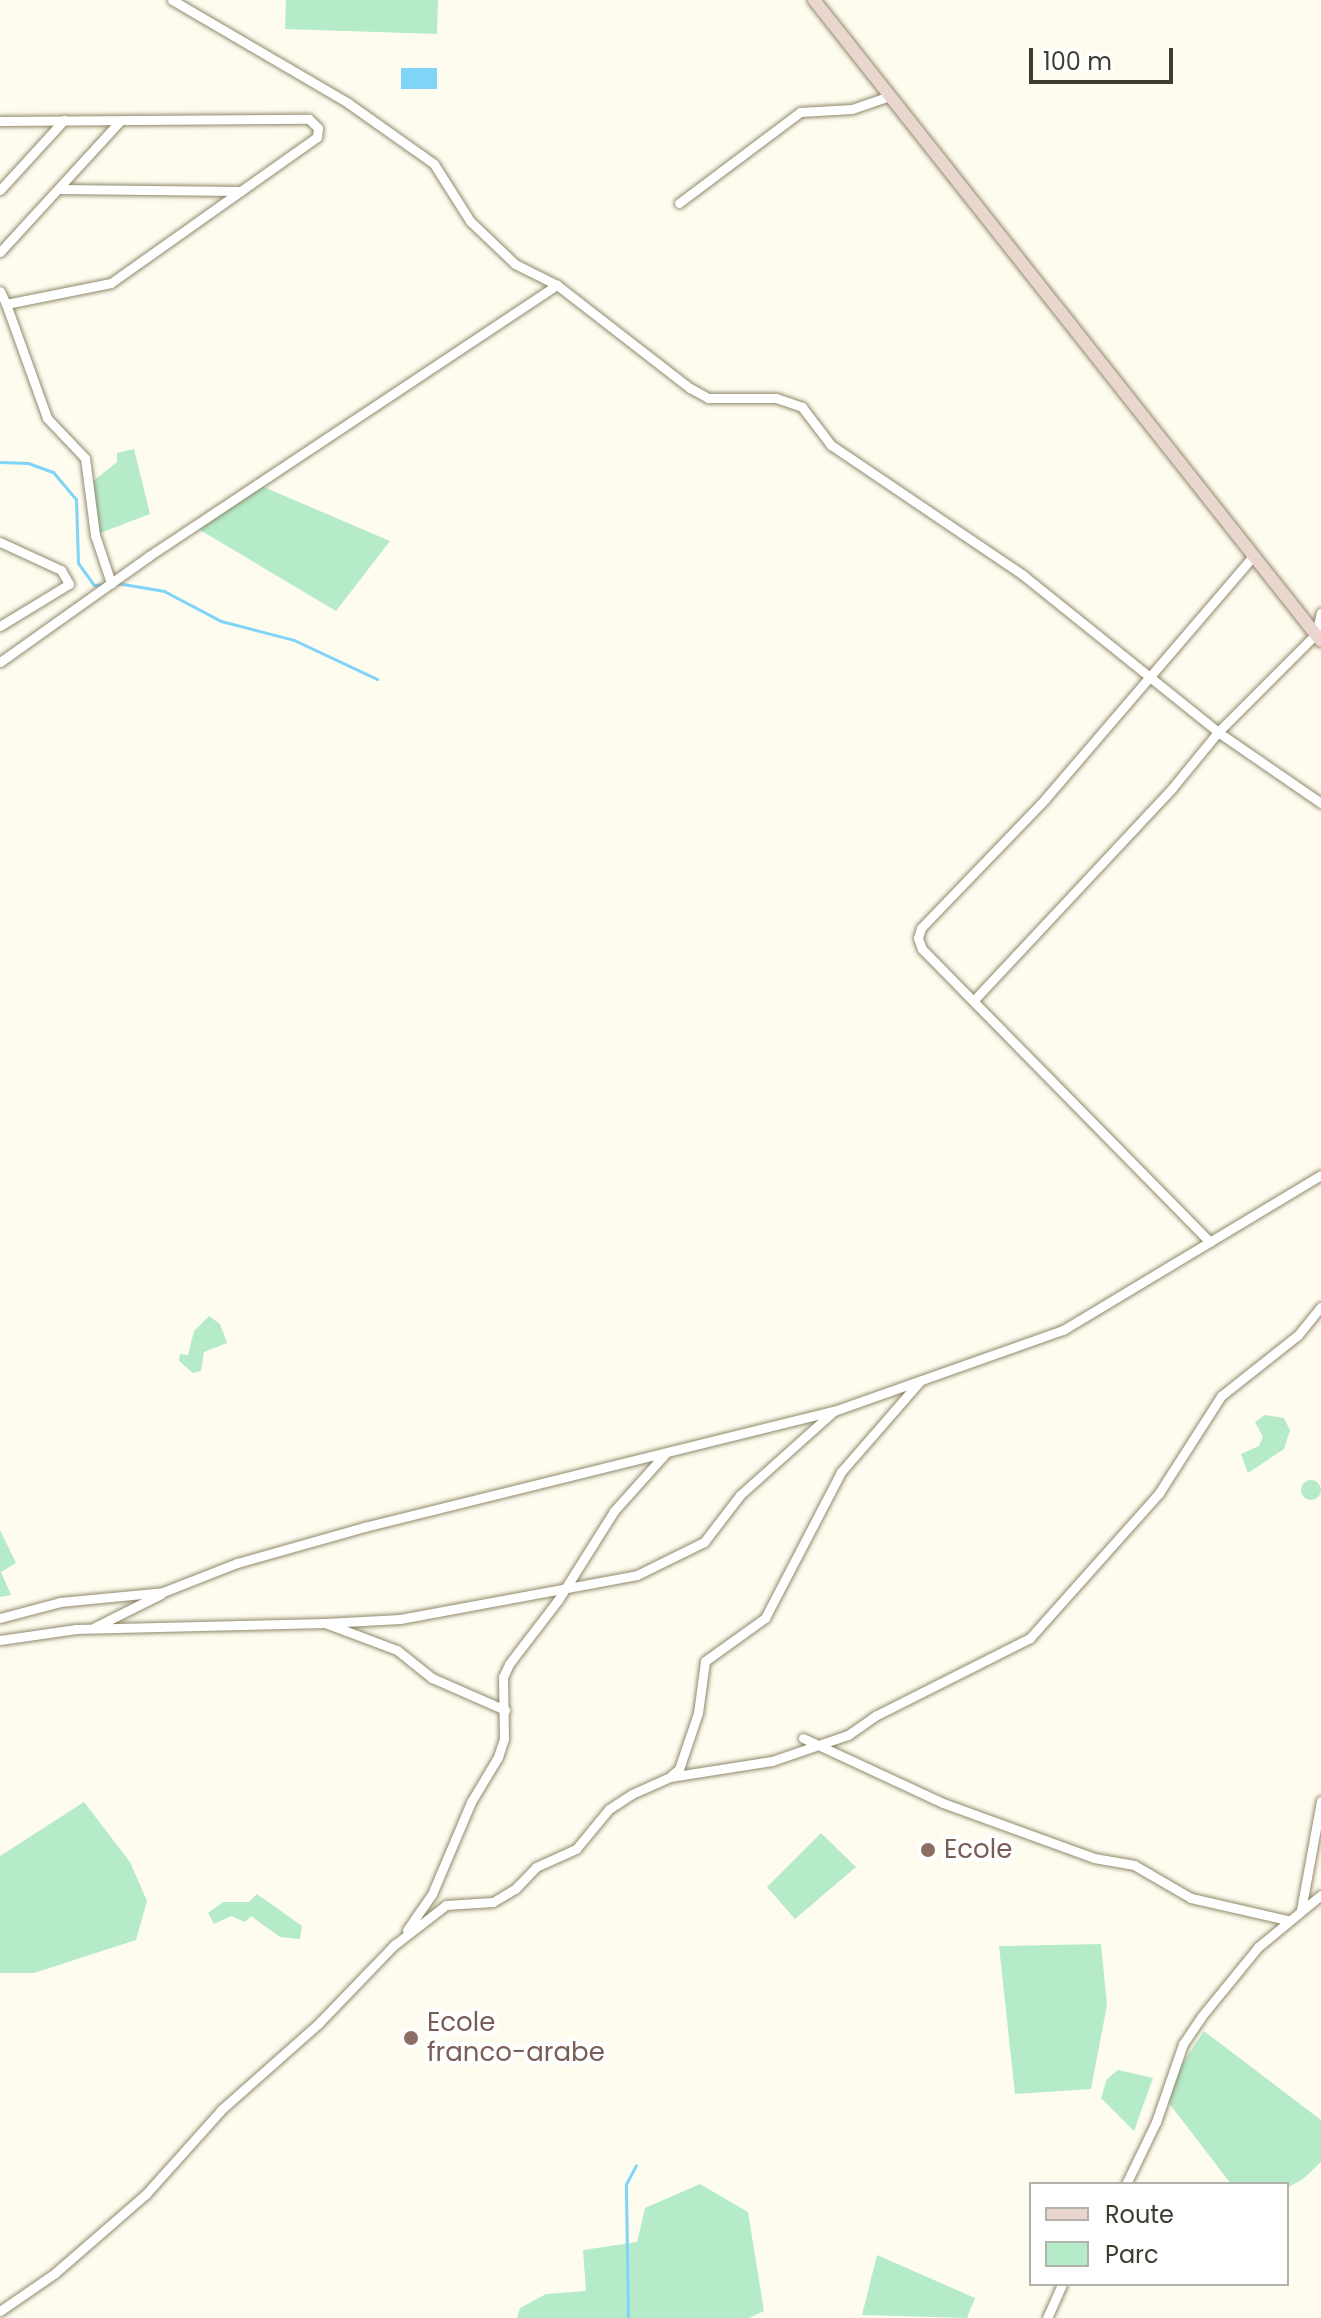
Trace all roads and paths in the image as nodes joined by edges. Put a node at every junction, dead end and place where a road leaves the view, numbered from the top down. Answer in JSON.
{"nodes":[{"id":1,"x":172,"y":0,"type":"edge"},
{"id":2,"x":814,"y":0,"type":"edge"},
{"id":3,"x":889,"y":96,"type":"junction"},
{"id":4,"x":64,"y":120,"type":"junction"},
{"id":5,"x":121,"y":120,"type":"junction"},
{"id":6,"x":0,"y":121,"type":"edge"},
{"id":7,"x":58,"y":189,"type":"junction"},
{"id":8,"x":0,"y":190,"type":"edge"},
{"id":9,"x":241,"y":191,"type":"junction"},
{"id":10,"x":679,"y":203,"type":"dead end"},
{"id":11,"x":0,"y":252,"type":"edge"},
{"id":12,"x":557,"y":285,"type":"junction"},
{"id":13,"x":0,"y":291,"type":"edge"},
{"id":14,"x":6,"y":304,"type":"junction"},
{"id":15,"x":0,"y":542,"type":"edge"},
{"id":16,"x":1253,"y":556,"type":"junction"},
{"id":17,"x":111,"y":583,"type":"junction"},
{"id":18,"x":1321,"y":613,"type":"edge"},
{"id":19,"x":2,"y":623,"type":"edge"},
{"id":20,"x":1318,"y":638,"type":"edge"},
{"id":21,"x":0,"y":662,"type":"edge"},
{"id":22,"x":1149,"y":679,"type":"junction"},
{"id":23,"x":1218,"y":732,"type":"junction"},
{"id":24,"x":1321,"y":803,"type":"edge"},
{"id":25,"x":974,"y":1000,"type":"junction"},
{"id":26,"x":1321,"y":1175,"type":"edge"},
{"id":27,"x":1210,"y":1242,"type":"junction"},
{"id":28,"x":1321,"y":1307,"type":"edge"},
{"id":29,"x":920,"y":1380,"type":"junction"},
{"id":30,"x":834,"y":1411,"type":"junction"},
{"id":31,"x":665,"y":1454,"type":"junction"},
{"id":32,"x":567,"y":1588,"type":"junction"},
{"id":33,"x":163,"y":1592,"type":"junction"},
{"id":34,"x":0,"y":1618,"type":"edge"},
{"id":35,"x":325,"y":1623,"type":"junction"},
{"id":36,"x":88,"y":1629,"type":"junction"},
{"id":37,"x":0,"y":1640,"type":"edge"},
{"id":38,"x":505,"y":1710,"type":"junction"},
{"id":39,"x":803,"y":1738,"type":"dead end"},
{"id":40,"x":816,"y":1746,"type":"junction"},
{"id":41,"x":670,"y":1777,"type":"junction"},
{"id":42,"x":1321,"y":1801,"type":"edge"},
{"id":43,"x":1321,"y":1895,"type":"edge"},
{"id":44,"x":1301,"y":1910,"type":"junction"},
{"id":45,"x":1287,"y":1920,"type":"junction"},
{"id":46,"x":393,"y":1946,"type":"junction"},
{"id":47,"x":1127,"y":2182,"type":"edge"},
{"id":48,"x":1061,"y":2286,"type":"edge"},
{"id":49,"x":0,"y":2311,"type":"edge"},
{"id":50,"x":1047,"y":2318,"type":"edge"}],
"edges":[{"from":1,"to":12,"type":"street"},
{"from":2,"to":3,"type":"main road"},
{"from":3,"to":10,"type":"street"},
{"from":3,"to":16,"type":"main road"},
{"from":4,"to":5,"type":"street"},
{"from":4,"to":6,"type":"street"},
{"from":4,"to":8,"type":"street"},
{"from":5,"to":7,"type":"street"},
{"from":5,"to":9,"type":"street"},
{"from":7,"to":9,"type":"street"},
{"from":7,"to":11,"type":"street"},
{"from":9,"to":14,"type":"street"},
{"from":12,"to":17,"type":"street"},
{"from":12,"to":22,"type":"street"},
{"from":13,"to":14,"type":"street"},
{"from":14,"to":17,"type":"street"},
{"from":15,"to":19,"type":"street"},
{"from":16,"to":20,"type":"main road"},
{"from":16,"to":22,"type":"street"},
{"from":17,"to":21,"type":"street"},
{"from":18,"to":20,"type":"street"},
{"from":20,"to":23,"type":"street"},
{"from":22,"to":23,"type":"street"},
{"from":22,"to":25,"type":"street"},
{"from":23,"to":24,"type":"street"},
{"from":23,"to":25,"type":"street"},
{"from":25,"to":27,"type":"street"},
{"from":26,"to":27,"type":"street"},
{"from":27,"to":29,"type":"street"},
{"from":28,"to":40,"type":"street"},
{"from":29,"to":30,"type":"street"},
{"from":29,"to":41,"type":"street"},
{"from":30,"to":31,"type":"street"},
{"from":30,"to":32,"type":"street"},
{"from":31,"to":32,"type":"street"},
{"from":31,"to":33,"type":"street"},
{"from":32,"to":35,"type":"street"},
{"from":32,"to":38,"type":"street"},
{"from":33,"to":34,"type":"street"},
{"from":33,"to":36,"type":"street"},
{"from":35,"to":36,"type":"street"},
{"from":35,"to":38,"type":"street"},
{"from":36,"to":37,"type":"street"},
{"from":38,"to":46,"type":"street"},
{"from":39,"to":40,"type":"street"},
{"from":40,"to":41,"type":"street"},
{"from":40,"to":45,"type":"street"},
{"from":41,"to":46,"type":"street"},
{"from":42,"to":44,"type":"street"},
{"from":43,"to":44,"type":"street"},
{"from":44,"to":45,"type":"street"},
{"from":45,"to":47,"type":"street"},
{"from":46,"to":49,"type":"street"},
{"from":48,"to":50,"type":"street"}]}
